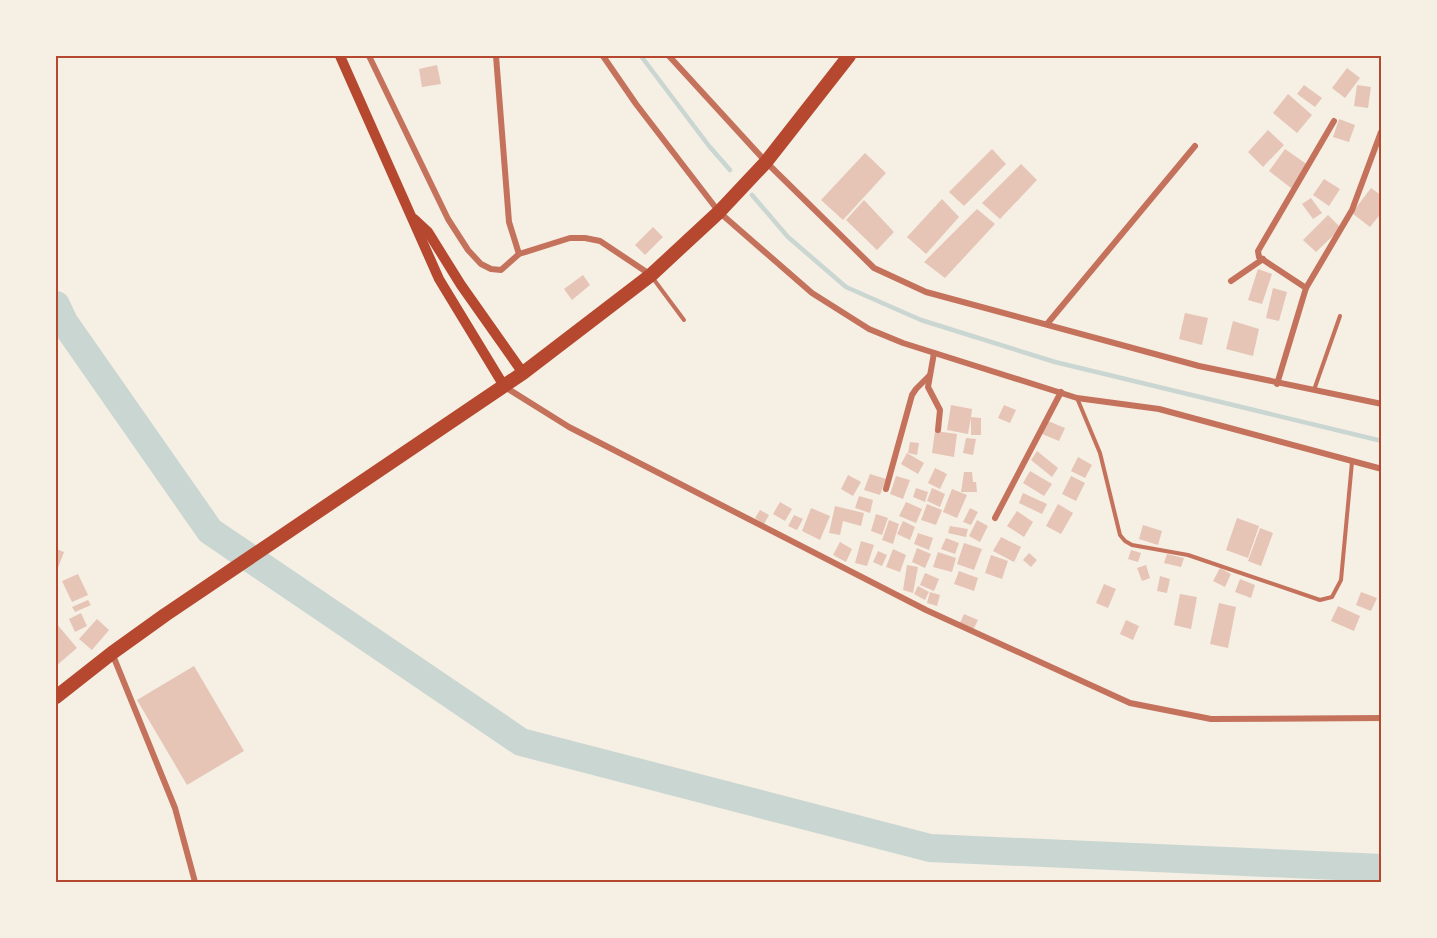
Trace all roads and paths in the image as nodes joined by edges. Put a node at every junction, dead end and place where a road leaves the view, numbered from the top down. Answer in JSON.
{"nodes":[{"id":1,"x":340,"y":56,"type":"edge"},
{"id":2,"x":369,"y":56,"type":"edge"},
{"id":3,"x":496,"y":56,"type":"edge"},
{"id":4,"x":603,"y":56,"type":"edge"},
{"id":5,"x":669,"y":56,"type":"edge"},
{"id":6,"x":849,"y":56,"type":"edge"},
{"id":7,"x":1334,"y":121,"type":"dead end"},
{"id":8,"x":1381,"y":132,"type":"edge"},
{"id":9,"x":1195,"y":146,"type":"dead end"},
{"id":10,"x":766,"y":162,"type":"junction"},
{"id":11,"x":719,"y":212,"type":"junction"},
{"id":12,"x":412,"y":216,"type":"junction"},
{"id":13,"x":519,"y":254,"type":"junction"},
{"id":14,"x":1263,"y":260,"type":"junction"},
{"id":15,"x":651,"y":275,"type":"junction"},
{"id":16,"x":1231,"y":281,"type":"dead end"},
{"id":17,"x":1306,"y":288,"type":"junction"},
{"id":18,"x":1340,"y":316,"type":"dead end"},
{"id":19,"x":684,"y":320,"type":"dead end"},
{"id":20,"x":1047,"y":324,"type":"junction"},
{"id":21,"x":934,"y":353,"type":"junction"},
{"id":22,"x":523,"y":373,"type":"junction"},
{"id":23,"x":930,"y":376,"type":"junction"},
{"id":24,"x":1277,"y":384,"type":"junction"},
{"id":25,"x":504,"y":386,"type":"junction"},
{"id":26,"x":1314,"y":391,"type":"junction"},
{"id":27,"x":1060,"y":392,"type":"junction"},
{"id":28,"x":1077,"y":398,"type":"junction"},
{"id":29,"x":1382,"y":404,"type":"edge"},
{"id":30,"x":938,"y":430,"type":"dead end"},
{"id":31,"x":1352,"y":462,"type":"junction"},
{"id":32,"x":1382,"y":469,"type":"edge"},
{"id":33,"x":886,"y":489,"type":"dead end"},
{"id":34,"x":994,"y":518,"type":"dead end"},
{"id":35,"x":112,"y":653,"type":"junction"},
{"id":36,"x":56,"y":697,"type":"edge"},
{"id":37,"x":1382,"y":718,"type":"edge"},
{"id":38,"x":195,"y":882,"type":"edge"}],
"edges":[{"from":1,"to":12,"type":"main road"},
{"from":2,"to":13,"type":"street"},
{"from":3,"to":13,"type":"street"},
{"from":4,"to":11,"type":"street"},
{"from":5,"to":10,"type":"street"},
{"from":6,"to":10,"type":"highway"},
{"from":7,"to":14,"type":"street"},
{"from":8,"to":17,"type":"street"},
{"from":9,"to":20,"type":"street"},
{"from":10,"to":11,"type":"highway"},
{"from":10,"to":20,"type":"street"},
{"from":11,"to":15,"type":"highway"},
{"from":11,"to":21,"type":"street"},
{"from":12,"to":22,"type":"main road"},
{"from":12,"to":25,"type":"main road"},
{"from":13,"to":15,"type":"street"},
{"from":14,"to":16,"type":"street"},
{"from":14,"to":17,"type":"street"},
{"from":15,"to":19,"type":"lane"},
{"from":15,"to":22,"type":"highway"},
{"from":17,"to":24,"type":"street"},
{"from":18,"to":26,"type":"lane"},
{"from":20,"to":24,"type":"street"},
{"from":21,"to":23,"type":"street"},
{"from":21,"to":27,"type":"street"},
{"from":22,"to":25,"type":"highway"},
{"from":23,"to":30,"type":"street"},
{"from":23,"to":33,"type":"street"},
{"from":24,"to":26,"type":"street"},
{"from":25,"to":35,"type":"highway"},
{"from":25,"to":37,"type":"street"},
{"from":26,"to":29,"type":"street"},
{"from":27,"to":28,"type":"street"},
{"from":27,"to":34,"type":"street"},
{"from":28,"to":31,"type":"street"},
{"from":28,"to":31,"type":"lane"},
{"from":31,"to":32,"type":"street"},
{"from":35,"to":36,"type":"highway"},
{"from":35,"to":38,"type":"street"}]}
